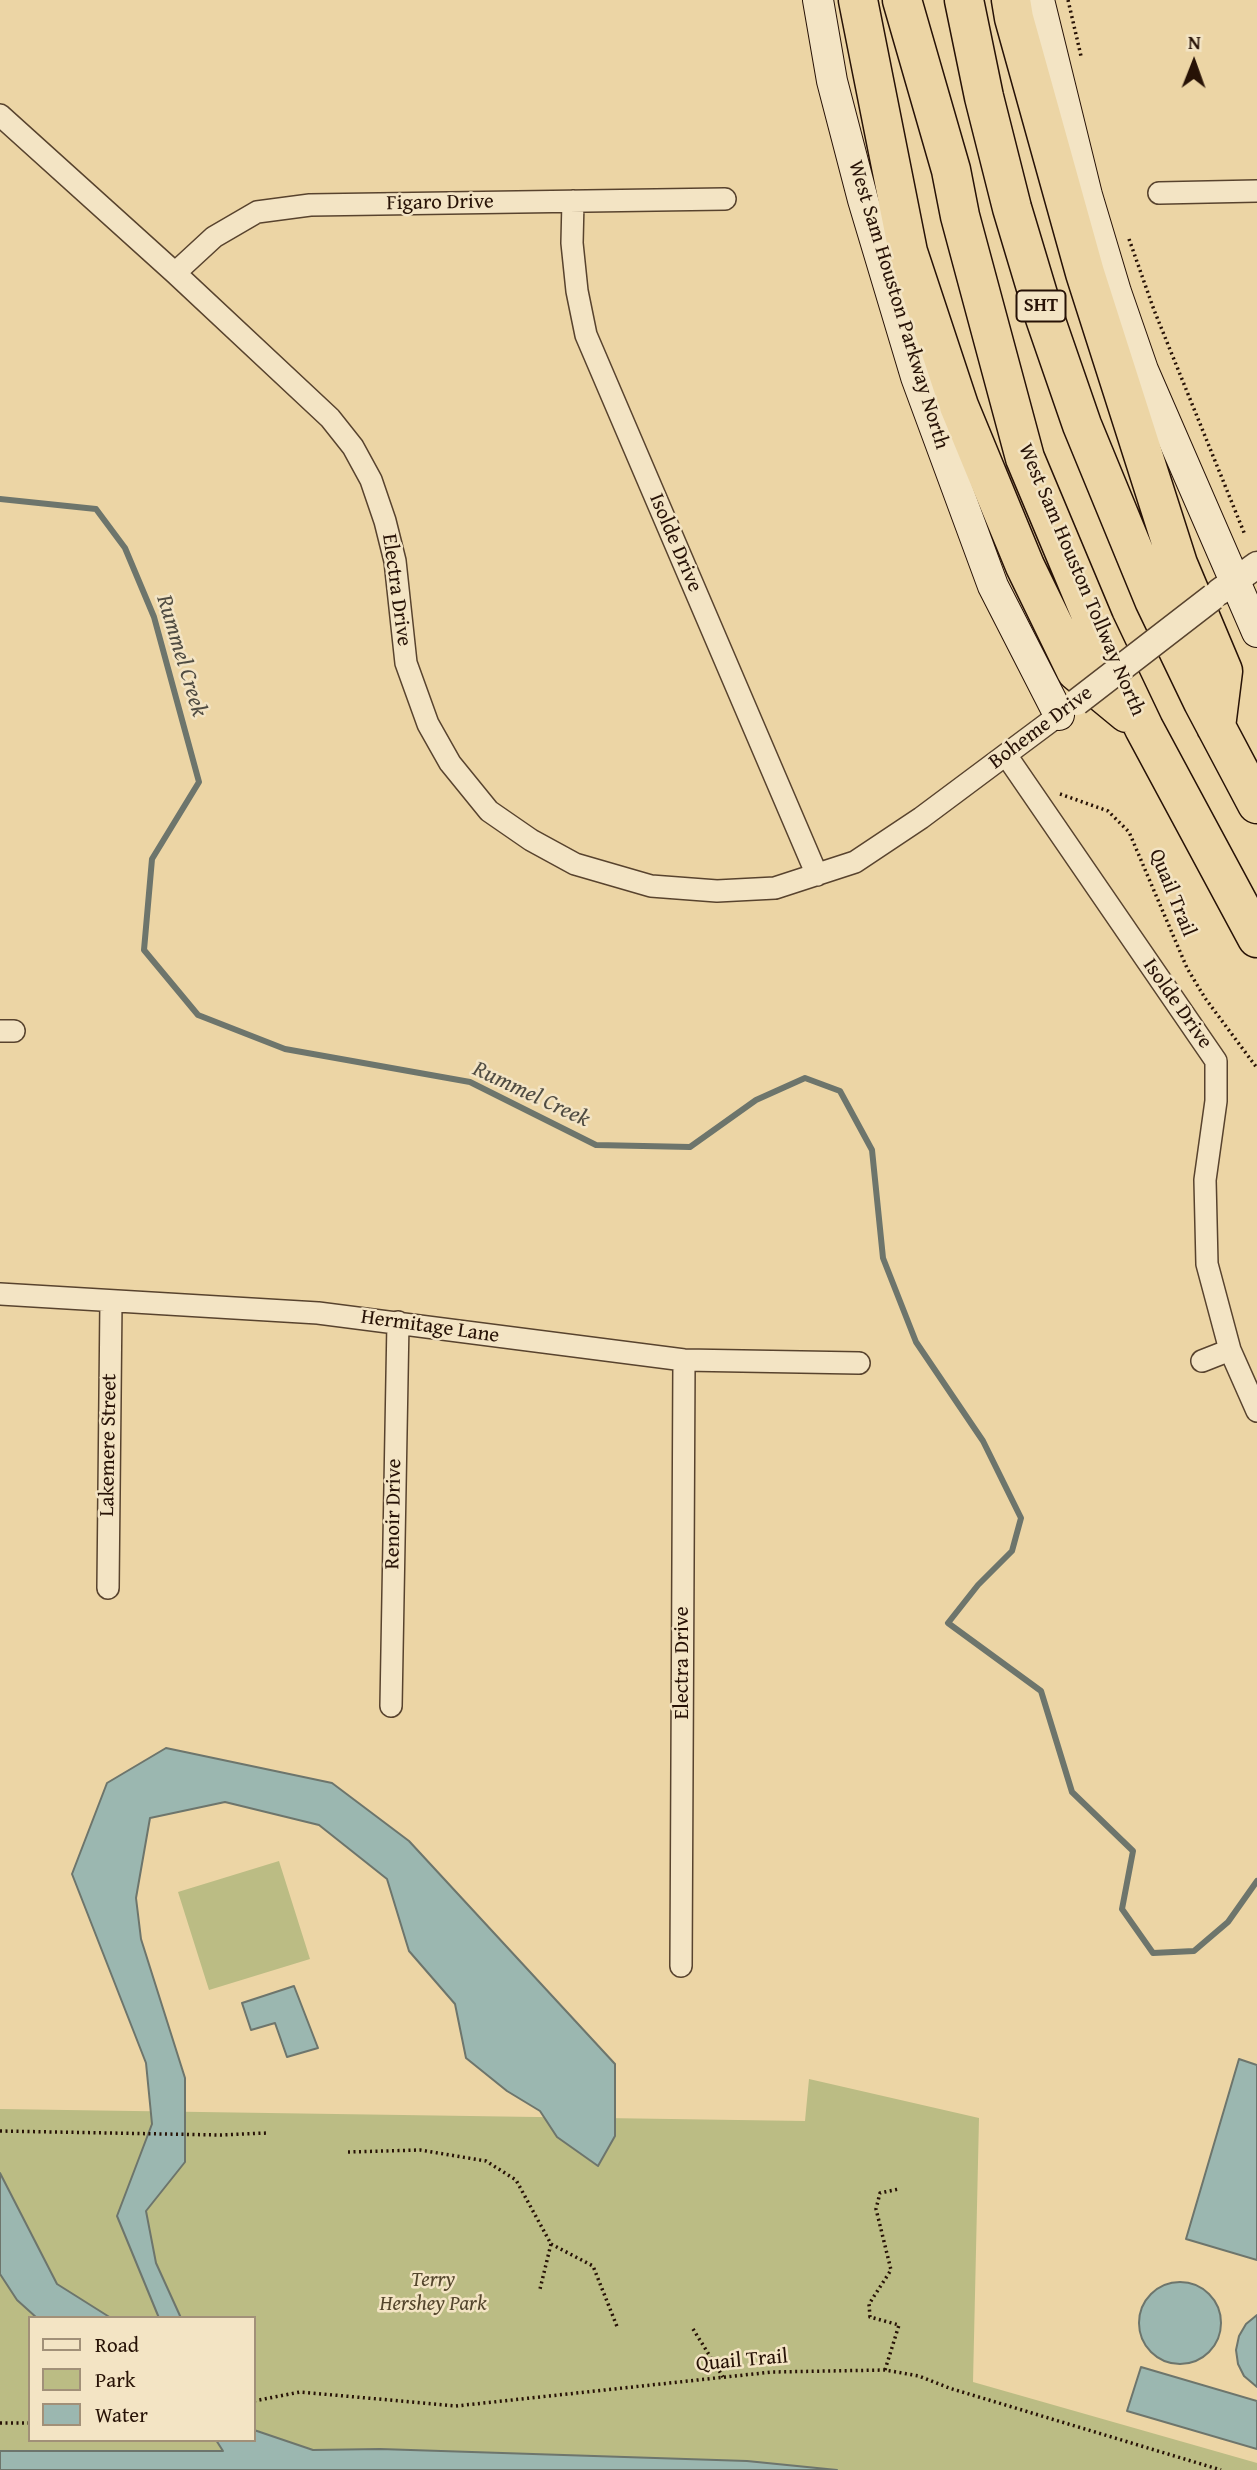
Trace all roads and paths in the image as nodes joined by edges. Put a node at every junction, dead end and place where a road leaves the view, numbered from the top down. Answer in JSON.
{"nodes":[{"id":1,"x":818,"y":0,"type":"edge"},
{"id":2,"x":859,"y":0,"type":"edge"},
{"id":3,"x":902,"y":0,"type":"edge"},
{"id":4,"x":964,"y":0,"type":"edge"},
{"id":5,"x":1011,"y":0,"type":"edge"},
{"id":6,"x":1039,"y":0,"type":"edge"},
{"id":7,"x":1068,"y":0,"type":"edge"},
{"id":8,"x":1083,"y":64,"type":"dead end"},
{"id":9,"x":0,"y":115,"type":"edge"},
{"id":10,"x":1257,"y":191,"type":"edge"},
{"id":11,"x":1158,"y":193,"type":"dead end"},
{"id":12,"x":725,"y":199,"type":"dead end"},
{"id":13,"x":573,"y":201,"type":"junction"},
{"id":14,"x":1126,"y":232,"type":"dead end"},
{"id":15,"x":175,"y":272,"type":"junction"},
{"id":16,"x":1241,"y":525,"type":"dead end"},
{"id":17,"x":1234,"y":581,"type":"edge"},
{"id":18,"x":1257,"y":632,"type":"edge"},
{"id":19,"x":1068,"y":708,"type":"junction"},
{"id":20,"x":1216,"y":727,"type":"junction"},
{"id":21,"x":1144,"y":728,"type":"junction"},
{"id":22,"x":1006,"y":755,"type":"junction"},
{"id":23,"x":1053,"y":789,"type":"dead end"},
{"id":24,"x":1257,"y":804,"type":"edge"},
{"id":25,"x":817,"y":875,"type":"junction"},
{"id":26,"x":1257,"y":937,"type":"edge"},
{"id":27,"x":1257,"y":1068,"type":"edge"},
{"id":28,"x":0,"y":1294,"type":"edge"},
{"id":29,"x":111,"y":1301,"type":"junction"},
{"id":30,"x":398,"y":1322,"type":"junction"},
{"id":31,"x":1230,"y":1350,"type":"junction"},
{"id":32,"x":684,"y":1360,"type":"junction"},
{"id":33,"x":1202,"y":1361,"type":"dead end"},
{"id":34,"x":859,"y":1363,"type":"dead end"},
{"id":35,"x":1257,"y":1411,"type":"edge"},
{"id":36,"x":108,"y":1588,"type":"dead end"},
{"id":37,"x":391,"y":1706,"type":"dead end"},
{"id":38,"x":681,"y":1966,"type":"dead end"},
{"id":39,"x":0,"y":2131,"type":"edge"},
{"id":40,"x":267,"y":2133,"type":"dead end"},
{"id":41,"x":348,"y":2152,"type":"dead end"},
{"id":42,"x":899,"y":2189,"type":"dead end"},
{"id":43,"x":551,"y":2244,"type":"junction"},
{"id":44,"x":540,"y":2289,"type":"dead end"},
{"id":45,"x":618,"y":2329,"type":"dead end"},
{"id":46,"x":693,"y":2329,"type":"dead end"},
{"id":47,"x":886,"y":2370,"type":"junction"},
{"id":48,"x":723,"y":2378,"type":"junction"},
{"id":49,"x":256,"y":2400,"type":"edge"},
{"id":50,"x":0,"y":2423,"type":"edge"},
{"id":51,"x":28,"y":2423,"type":"edge"},
{"id":52,"x":1221,"y":2470,"type":"edge"}],
"edges":[{"from":1,"to":19,"type":"main road","name":"West Sam Houston Parkway North"},
{"from":2,"to":21,"type":"highway"},
{"from":3,"to":21,"type":"highway","name":"West Sam Houston Tollway North","number":"SHT"},
{"from":4,"to":20,"type":"highway","number":"SHT"},
{"from":5,"to":20,"type":"highway"},
{"from":6,"to":17,"type":"main road"},
{"from":7,"to":8,"type":"path"},
{"from":9,"to":15,"type":"street","name":"Electra Drive"},
{"from":10,"to":11,"type":"street"},
{"from":12,"to":13,"type":"street","name":"Figaro Drive"},
{"from":13,"to":15,"type":"street","name":"Figaro Drive"},
{"from":13,"to":25,"type":"street","name":"Isolde Drive"},
{"from":14,"to":16,"type":"path"},
{"from":15,"to":25,"type":"street","name":"Electra Drive"},
{"from":17,"to":18,"type":"main road"},
{"from":17,"to":19,"type":"street","name":"Boheme Drive","bridge":true},
{"from":19,"to":22,"type":"street","name":"Boheme Drive"},
{"from":20,"to":24,"type":"highway","number":"SHT"},
{"from":21,"to":26,"type":"highway","name":"West Sam Houston Tollway North","number":"SHT"},
{"from":22,"to":25,"type":"street","name":"Boheme Drive"},
{"from":22,"to":31,"type":"street","name":"Isolde Drive"},
{"from":23,"to":27,"type":"path","name":"Quail Trail"},
{"from":28,"to":29,"type":"street","name":"Hermitage Lane"},
{"from":29,"to":30,"type":"street","name":"Hermitage Lane"},
{"from":29,"to":36,"type":"street","name":"Lakemere Street"},
{"from":30,"to":32,"type":"street","name":"Hermitage Lane"},
{"from":30,"to":37,"type":"street","name":"Renoir Drive"},
{"from":31,"to":33,"type":"street"},
{"from":31,"to":35,"type":"street","name":"Isolde Drive"},
{"from":32,"to":34,"type":"street","name":"Hermitage Lane"},
{"from":32,"to":38,"type":"street","name":"Electra Drive"},
{"from":39,"to":40,"type":"path"},
{"from":41,"to":43,"type":"path"},
{"from":42,"to":47,"type":"path"},
{"from":43,"to":44,"type":"path"},
{"from":43,"to":45,"type":"path"},
{"from":46,"to":48,"type":"path"},
{"from":47,"to":48,"type":"path","name":"Quail Trail"},
{"from":47,"to":52,"type":"path","name":"Quail Trail"},
{"from":48,"to":49,"type":"path","name":"Quail Trail"},
{"from":50,"to":51,"type":"path"}]}
